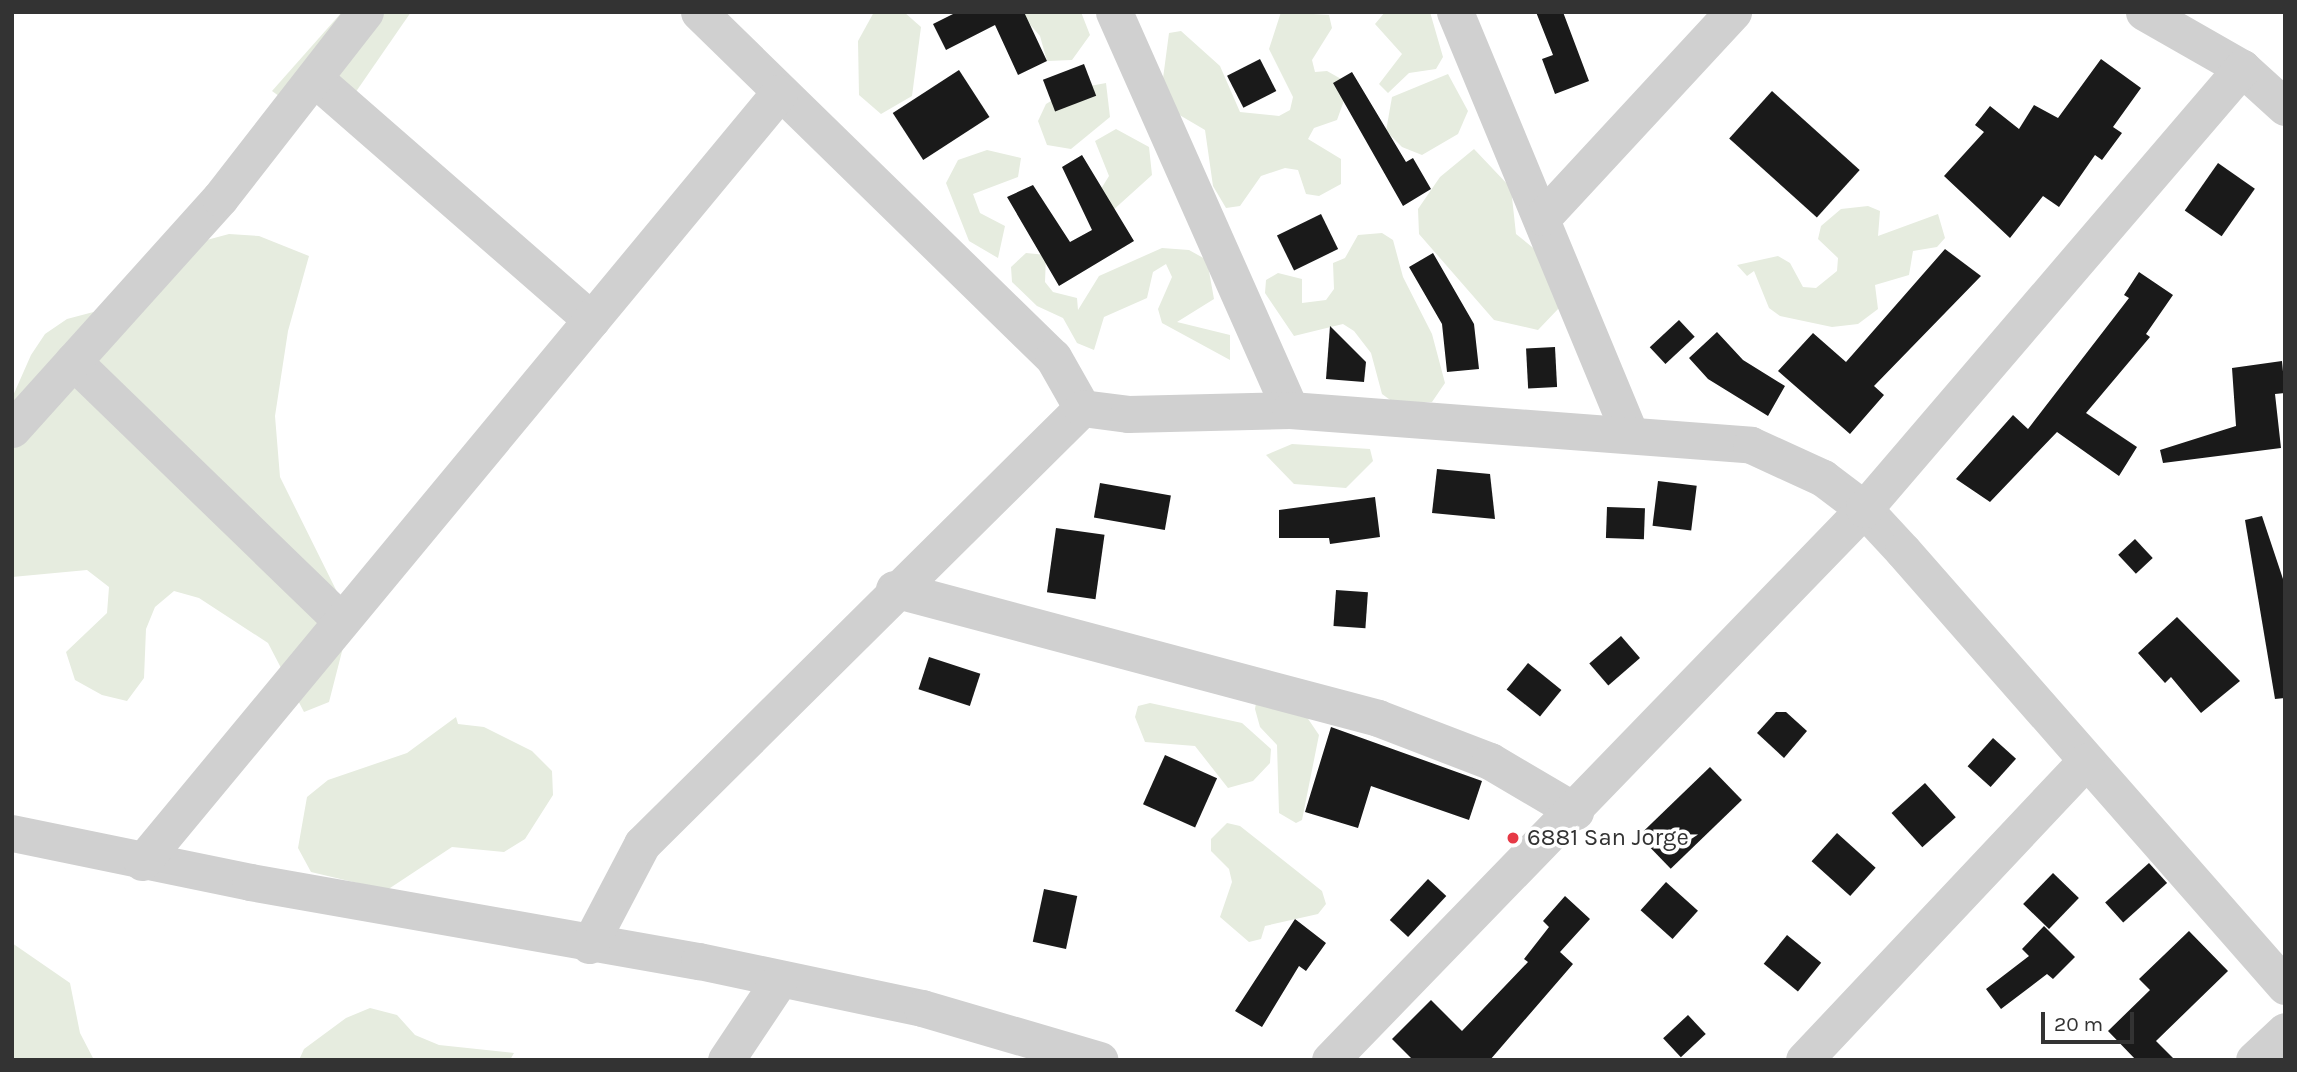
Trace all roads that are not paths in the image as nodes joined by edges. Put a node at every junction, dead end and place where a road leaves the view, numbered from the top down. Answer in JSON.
{"nodes":[{"id":1,"x":365,"y":12,"type":"edge"},
{"id":2,"x":699,"y":12,"type":"edge"},
{"id":3,"x":1114,"y":12,"type":"edge"},
{"id":4,"x":1455,"y":12,"type":"edge"},
{"id":5,"x":1732,"y":12,"type":"edge"},
{"id":6,"x":2144,"y":12,"type":"edge"},
{"id":7,"x":2242,"y":68,"type":"junction"},
{"id":8,"x":314,"y":78,"type":"junction"},
{"id":9,"x":779,"y":93,"type":"junction"},
{"id":10,"x":2285,"y":107,"type":"edge"},
{"id":11,"x":1543,"y":217,"type":"junction"},
{"id":12,"x":591,"y":320,"type":"junction"},
{"id":13,"x":73,"y":361,"type":"junction"},
{"id":14,"x":1082,"y":408,"type":"junction"},
{"id":15,"x":1290,"y":410,"type":"junction"},
{"id":16,"x":12,"y":429,"type":"edge"},
{"id":17,"x":1629,"y":432,"type":"junction"},
{"id":18,"x":1864,"y":509,"type":"junction"},
{"id":19,"x":894,"y":589,"type":"junction"},
{"id":20,"x":341,"y":621,"type":"junction"},
{"id":21,"x":2085,"y":762,"type":"junction"},
{"id":22,"x":1574,"y":811,"type":"junction"},
{"id":23,"x":12,"y":833,"type":"edge"},
{"id":24,"x":142,"y":862,"type":"junction"},
{"id":25,"x":589,"y":945,"type":"junction"},
{"id":26,"x":780,"y":979,"type":"junction"},
{"id":27,"x":2285,"y":986,"type":"edge"},
{"id":28,"x":2285,"y":1031,"type":"edge"},
{"id":29,"x":1043,"y":1053,"type":"edge"},
{"id":30,"x":726,"y":1060,"type":"edge"},
{"id":31,"x":1100,"y":1060,"type":"edge"},
{"id":32,"x":1330,"y":1060,"type":"edge"},
{"id":33,"x":1804,"y":1060,"type":"edge"},
{"id":34,"x":2254,"y":1060,"type":"edge"}],
"edges":[{"from":1,"to":8,"type":"street"},
{"from":2,"to":9,"type":"street"},
{"from":3,"to":15,"type":"street"},
{"from":4,"to":11,"type":"street"},
{"from":5,"to":11,"type":"street"},
{"from":6,"to":7,"type":"street"},
{"from":7,"to":10,"type":"street"},
{"from":7,"to":18,"type":"street"},
{"from":8,"to":12,"type":"street"},
{"from":8,"to":13,"type":"street"},
{"from":9,"to":12,"type":"street"},
{"from":9,"to":14,"type":"street"},
{"from":11,"to":17,"type":"street"},
{"from":12,"to":20,"type":"street"},
{"from":13,"to":16,"type":"street"},
{"from":13,"to":20,"type":"street"},
{"from":14,"to":15,"type":"street"},
{"from":14,"to":19,"type":"street"},
{"from":15,"to":17,"type":"street"},
{"from":17,"to":18,"type":"street"},
{"from":18,"to":21,"type":"street"},
{"from":18,"to":22,"type":"street"},
{"from":19,"to":22,"type":"street"},
{"from":19,"to":25,"type":"street"},
{"from":20,"to":24,"type":"street"},
{"from":21,"to":27,"type":"street"},
{"from":21,"to":33,"type":"street"},
{"from":22,"to":32,"type":"street"},
{"from":23,"to":24,"type":"street"},
{"from":24,"to":25,"type":"street"},
{"from":25,"to":26,"type":"street"},
{"from":26,"to":29,"type":"street"},
{"from":26,"to":30,"type":"street"},
{"from":28,"to":34,"type":"street"},
{"from":29,"to":31,"type":"street"}]}
